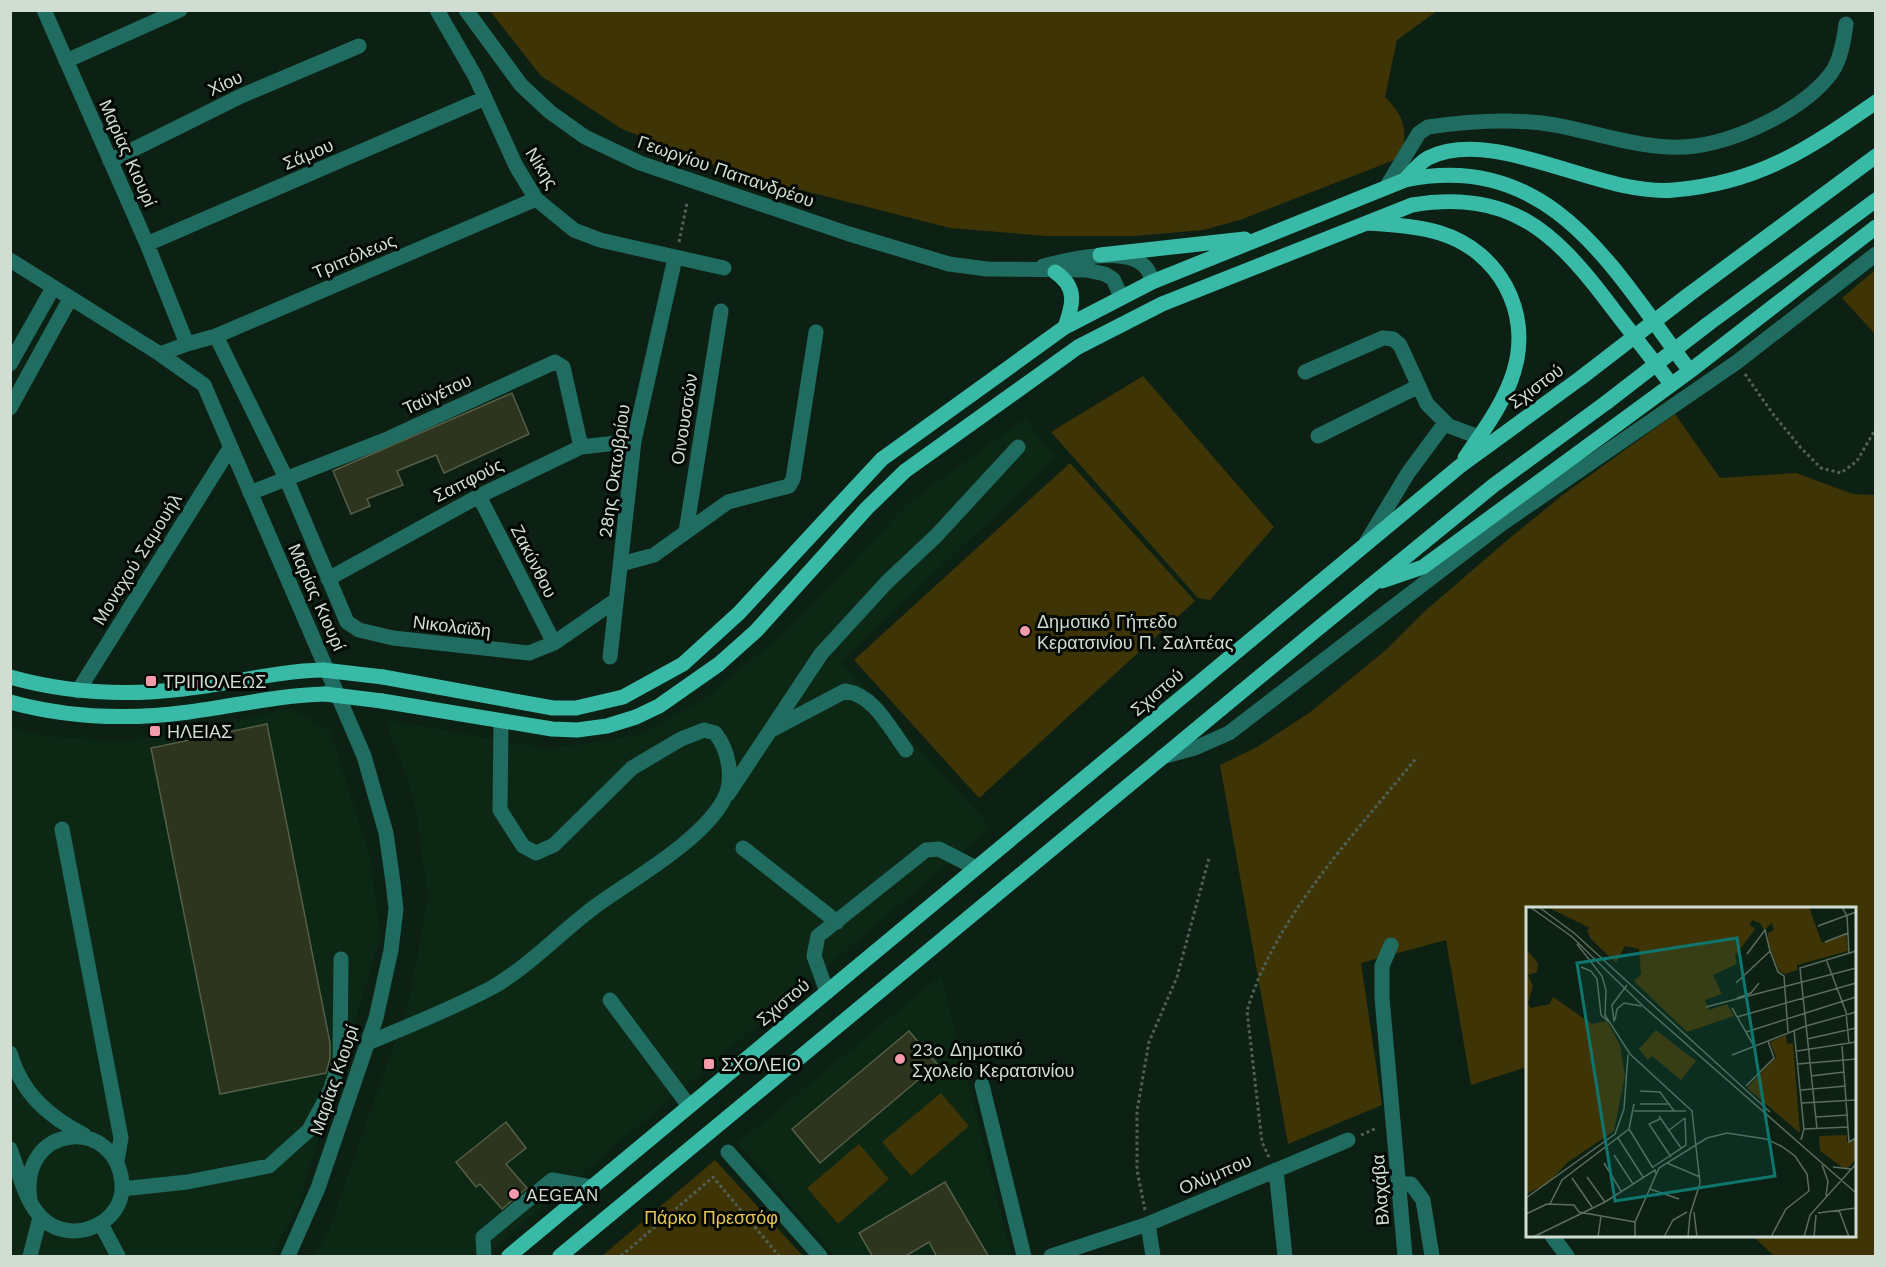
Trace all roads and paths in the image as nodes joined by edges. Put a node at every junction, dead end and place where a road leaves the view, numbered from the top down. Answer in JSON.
{"nodes":[{"id":1,"x":44,"y":10,"type":"edge"},
{"id":2,"x":180,"y":10,"type":"edge"},
{"id":3,"x":437,"y":10,"type":"edge"},
{"id":4,"x":466,"y":10,"type":"edge"},
{"id":5,"x":1846,"y":24,"type":"dead end"},
{"id":6,"x":359,"y":46,"type":"dead end"},
{"id":7,"x":66,"y":61,"type":"junction"},
{"id":8,"x":484,"y":98,"type":"junction"},
{"id":9,"x":1875,"y":102,"type":"edge"},
{"id":10,"x":1875,"y":156,"type":"edge"},
{"id":11,"x":110,"y":161,"type":"junction"},
{"id":12,"x":1405,"y":180,"type":"junction"},
{"id":13,"x":1387,"y":186,"type":"junction"},
{"id":14,"x":536,"y":199,"type":"junction"},
{"id":15,"x":1875,"y":200,"type":"edge"},
{"id":16,"x":687,"y":203,"type":"dead end"},
{"id":17,"x":1361,"y":223,"type":"junction"},
{"id":18,"x":1875,"y":226,"type":"edge"},
{"id":19,"x":1269,"y":236,"type":"junction"},
{"id":20,"x":147,"y":244,"type":"junction"},
{"id":21,"x":1875,"y":254,"type":"edge"},
{"id":22,"x":1100,"y":255,"type":"junction"},
{"id":23,"x":675,"y":258,"type":"junction"},
{"id":24,"x":10,"y":260,"type":"edge"},
{"id":25,"x":724,"y":268,"type":"dead end"},
{"id":26,"x":1028,"y":269,"type":"junction"},
{"id":27,"x":1055,"y":272,"type":"junction"},
{"id":28,"x":1152,"y":282,"type":"junction"},
{"id":29,"x":53,"y":288,"type":"junction"},
{"id":30,"x":1121,"y":296,"type":"junction"},
{"id":31,"x":70,"y":299,"type":"junction"},
{"id":32,"x":721,"y":311,"type":"dead end"},
{"id":33,"x":1065,"y":327,"type":"junction"},
{"id":34,"x":816,"y":332,"type":"dead end"},
{"id":35,"x":216,"y":336,"type":"junction"},
{"id":36,"x":187,"y":344,"type":"junction"},
{"id":37,"x":160,"y":354,"type":"junction"},
{"id":38,"x":1737,"y":362,"type":"junction"},
{"id":39,"x":10,"y":364,"type":"edge"},
{"id":40,"x":1690,"y":371,"type":"junction"},
{"id":41,"x":1305,"y":372,"type":"dead end"},
{"id":42,"x":1671,"y":384,"type":"junction"},
{"id":43,"x":1419,"y":386,"type":"junction"},
{"id":44,"x":10,"y":408,"type":"edge"},
{"id":45,"x":1445,"y":423,"type":"junction"},
{"id":46,"x":1875,"y":428,"type":"edge"},
{"id":47,"x":1318,"y":436,"type":"dead end"},
{"id":48,"x":1479,"y":437,"type":"junction"},
{"id":49,"x":634,"y":441,"type":"junction"},
{"id":50,"x":581,"y":447,"type":"junction"},
{"id":51,"x":1018,"y":447,"type":"dead end"},
{"id":52,"x":230,"y":448,"type":"junction"},
{"id":53,"x":1460,"y":466,"type":"junction"},
{"id":54,"x":286,"y":478,"type":"junction"},
{"id":55,"x":250,"y":493,"type":"junction"},
{"id":56,"x":478,"y":496,"type":"junction"},
{"id":57,"x":686,"y":532,"type":"junction"},
{"id":58,"x":1366,"y":544,"type":"junction"},
{"id":59,"x":621,"y":564,"type":"junction"},
{"id":60,"x":328,"y":579,"type":"junction"},
{"id":61,"x":1376,"y":582,"type":"junction"},
{"id":62,"x":616,"y":600,"type":"junction"},
{"id":63,"x":347,"y":622,"type":"joint"},
{"id":64,"x":554,"y":643,"type":"junction"},
{"id":65,"x":610,"y":657,"type":"dead end"},
{"id":66,"x":10,"y":677,"type":"edge"},
{"id":67,"x":78,"y":691,"type":"junction"},
{"id":68,"x":10,"y":702,"type":"edge"},
{"id":69,"x":501,"y":721,"type":"junction"},
{"id":70,"x":773,"y":729,"type":"junction"},
{"id":71,"x":906,"y":750,"type":"dead end"},
{"id":72,"x":1417,"y":757,"type":"dead end"},
{"id":73,"x":1160,"y":758,"type":"junction"},
{"id":74,"x":723,"y":801,"type":"junction"},
{"id":75,"x":62,"y":829,"type":"dead end"},
{"id":76,"x":743,"y":848,"type":"dead end"},
{"id":77,"x":1209,"y":858,"type":"dead end"},
{"id":78,"x":976,"y":868,"type":"junction"},
{"id":79,"x":837,"y":921,"type":"junction"},
{"id":80,"x":1390,"y":945,"type":"dead end"},
{"id":81,"x":341,"y":960,"type":"dead end"},
{"id":82,"x":826,"y":992,"type":"junction"},
{"id":83,"x":610,"y":1000,"type":"dead end"},
{"id":84,"x":368,"y":1043,"type":"junction"},
{"id":85,"x":10,"y":1053,"type":"edge"},
{"id":86,"x":982,"y":1085,"type":"dead end"},
{"id":87,"x":689,"y":1106,"type":"junction"},
{"id":88,"x":1393,"y":1122,"type":"junction"},
{"id":89,"x":1348,"y":1140,"type":"joint"},
{"id":90,"x":98,"y":1142,"type":"junction"},
{"id":91,"x":10,"y":1149,"type":"edge"},
{"id":92,"x":728,"y":1152,"type":"dead end"},
{"id":93,"x":117,"y":1161,"type":"junction"},
{"id":94,"x":1276,"y":1170,"type":"junction"},
{"id":95,"x":1398,"y":1183,"type":"junction"},
{"id":96,"x":592,"y":1187,"type":"junction"},
{"id":97,"x":122,"y":1189,"type":"junction"},
{"id":98,"x":30,"y":1200,"type":"junction"},
{"id":99,"x":40,"y":1217,"type":"junction"},
{"id":100,"x":101,"y":1224,"type":"junction"},
{"id":101,"x":1148,"y":1224,"type":"junction"},
{"id":102,"x":1553,"y":1237,"type":"edge"},
{"id":103,"x":30,"y":1257,"type":"edge"},
{"id":104,"x":118,"y":1257,"type":"edge"},
{"id":105,"x":288,"y":1257,"type":"edge"},
{"id":106,"x":484,"y":1257,"type":"edge"},
{"id":107,"x":509,"y":1257,"type":"edge"},
{"id":108,"x":560,"y":1257,"type":"edge"},
{"id":109,"x":621,"y":1257,"type":"edge"},
{"id":110,"x":779,"y":1257,"type":"edge"},
{"id":111,"x":820,"y":1257,"type":"edge"},
{"id":112,"x":1024,"y":1257,"type":"edge"},
{"id":113,"x":1051,"y":1257,"type":"edge"},
{"id":114,"x":1153,"y":1257,"type":"edge"},
{"id":115,"x":1285,"y":1257,"type":"edge"},
{"id":116,"x":1405,"y":1257,"type":"edge"},
{"id":117,"x":1432,"y":1257,"type":"edge"},
{"id":118,"x":1567,"y":1257,"type":"edge"}],
"edges":[{"from":1,"to":7,"type":"street","name":"Μαρίας Κιουρί"},
{"from":2,"to":7,"type":"street"},
{"from":3,"to":8,"type":"street","name":"Νίκης"},
{"from":4,"to":26,"type":"street","name":"Γεωργίου Παπανδρέου"},
{"from":5,"to":13,"type":"street"},
{"from":6,"to":11,"type":"street","name":"Χίου"},
{"from":7,"to":11,"type":"street","name":"Μαρίας Κιουρί"},
{"from":8,"to":14,"type":"street","name":"Νίκης"},
{"from":8,"to":20,"type":"street","name":"Σάμου"},
{"from":9,"to":12,"type":"main road"},
{"from":10,"to":53,"type":"main road","name":"Σχιστού","bridge":true},
{"from":11,"to":20,"type":"street","name":"Μαρίας Κιουρί"},
{"from":12,"to":13,"type":"main road"},
{"from":12,"to":40,"type":"main road"},
{"from":13,"to":19,"type":"main road"},
{"from":14,"to":23,"type":"street","name":"Νίκης"},
{"from":14,"to":35,"type":"street","name":"Τριπόλεως"},
{"from":15,"to":61,"type":"main road","bridge":true},
{"from":16,"to":23,"type":"path"},
{"from":17,"to":42,"type":"main road"},
{"from":17,"to":48,"type":"main road"},
{"from":17,"to":69,"type":"main road"},
{"from":18,"to":40,"type":"main road"},
{"from":19,"to":22,"type":"main road"},
{"from":19,"to":28,"type":"main road"},
{"from":20,"to":36,"type":"street","name":"Μαρίας Κιουρί"},
{"from":21,"to":38,"type":"street"},
{"from":22,"to":26,"type":"street","name":"Γεωργίου Παπανδρέου"},
{"from":22,"to":28,"type":"street","name":"Γεωργίου Παπανδρέου"},
{"from":23,"to":25,"type":"street","name":"Νίκης"},
{"from":23,"to":49,"type":"street","name":"28ης Οκτωβρίου"},
{"from":24,"to":29,"type":"street"},
{"from":26,"to":27,"type":"street","name":"Γεωργίου Παπανδρέου"},
{"from":27,"to":30,"type":"street","name":"Γεωργίου Παπανδρέου"},
{"from":27,"to":33,"type":"main road"},
{"from":28,"to":30,"type":"main road"},
{"from":29,"to":31,"type":"street"},
{"from":29,"to":39,"type":"street"},
{"from":30,"to":33,"type":"main road"},
{"from":31,"to":37,"type":"street"},
{"from":31,"to":44,"type":"street"},
{"from":32,"to":57,"type":"street","name":"Οινουσσών"},
{"from":33,"to":67,"type":"main road","bridge":true},
{"from":34,"to":57,"type":"street"},
{"from":35,"to":36,"type":"street","name":"Τριπόλεως"},
{"from":35,"to":54,"type":"street","name":"Μαρίας Κιουρί"},
{"from":36,"to":37,"type":"street"},
{"from":37,"to":52,"type":"street","name":"Μαρίας Κιουρί"},
{"from":38,"to":46,"type":"path"},
{"from":38,"to":73,"type":"street"},
{"from":40,"to":42,"type":"main road"},
{"from":41,"to":43,"type":"street"},
{"from":42,"to":61,"type":"main road"},
{"from":43,"to":45,"type":"street"},
{"from":43,"to":47,"type":"street"},
{"from":45,"to":48,"type":"street"},
{"from":45,"to":58,"type":"street"},
{"from":48,"to":53,"type":"main road"},
{"from":49,"to":50,"type":"street","name":"Σαπφούς"},
{"from":49,"to":59,"type":"street","name":"28ης Οκτωβρίου"},
{"from":50,"to":54,"type":"street","name":"Ταϋγέτου"},
{"from":50,"to":56,"type":"street","name":"Σαπφούς"},
{"from":51,"to":70,"type":"street"},
{"from":52,"to":55,"type":"street","name":"Μαρίας Κιουρί"},
{"from":52,"to":67,"type":"street","name":"Μοναχού Σαμουήλ"},
{"from":53,"to":58,"type":"main road","name":"Σχιστού"},
{"from":54,"to":55,"type":"street","name":"Ταϋγέτου"},
{"from":54,"to":60,"type":"street","name":"Μαρίας Κιουρί"},
{"from":55,"to":84,"type":"street","name":"Μαρίας Κιουρί"},
{"from":56,"to":60,"type":"street","name":"Σαπφούς"},
{"from":56,"to":64,"type":"street","name":"Ζακύνθου"},
{"from":57,"to":59,"type":"street"},
{"from":58,"to":78,"type":"main road","name":"Σχιστού"},
{"from":59,"to":62,"type":"street","name":"28ης Οκτωβρίου"},
{"from":60,"to":63,"type":"street","name":"Μαρίας Κιουρί"},
{"from":61,"to":73,"type":"main road"},
{"from":62,"to":64,"type":"street"},
{"from":62,"to":65,"type":"street","name":"28ης Οκτωβρίου"},
{"from":63,"to":64,"type":"street","name":"Νικολαϊδη"},
{"from":66,"to":67,"type":"main road"},
{"from":68,"to":69,"type":"main road","bridge":true},
{"from":69,"to":74,"type":"street"},
{"from":70,"to":71,"type":"street"},
{"from":70,"to":74,"type":"street"},
{"from":72,"to":94,"type":"path"},
{"from":73,"to":108,"type":"main road"},
{"from":74,"to":84,"type":"street"},
{"from":75,"to":93,"type":"street"},
{"from":76,"to":79,"type":"street"},
{"from":77,"to":101,"type":"path"},
{"from":78,"to":79,"type":"street"},
{"from":78,"to":82,"type":"main road","name":"Σχιστού"},
{"from":79,"to":82,"type":"street"},
{"from":80,"to":88,"type":"street","name":"Βλαχάβα"},
{"from":81,"to":97,"type":"street"},
{"from":82,"to":87,"type":"main road","name":"Σχιστού"},
{"from":83,"to":87,"type":"street"},
{"from":84,"to":105,"type":"street","name":"Μαρίας Κιουρί"},
{"from":85,"to":90,"type":"street"},
{"from":86,"to":112,"type":"street"},
{"from":87,"to":96,"type":"main road","name":"Σχιστού"},
{"from":88,"to":89,"type":"path"},
{"from":88,"to":95,"type":"street","name":"Βλαχάβα"},
{"from":89,"to":94,"type":"street","name":"Ολύμπου"},
{"from":90,"to":93,"type":"street"},
{"from":90,"to":98,"type":"street"},
{"from":91,"to":98,"type":"street"},
{"from":92,"to":111,"type":"street"},
{"from":93,"to":97,"type":"street"},
{"from":94,"to":101,"type":"street","name":"Ολύμπου"},
{"from":94,"to":115,"type":"street"},
{"from":95,"to":116,"type":"street","name":"Βλαχάβα"},
{"from":95,"to":117,"type":"street"},
{"from":96,"to":106,"type":"street"},
{"from":96,"to":107,"type":"main road","name":"Σχιστού"},
{"from":97,"to":100,"type":"street"},
{"from":98,"to":99,"type":"street"},
{"from":99,"to":100,"type":"street"},
{"from":99,"to":103,"type":"street"},
{"from":100,"to":104,"type":"street"},
{"from":101,"to":113,"type":"street","name":"Ολύμπου"},
{"from":101,"to":114,"type":"street"},
{"from":102,"to":118,"type":"street"},
{"from":109,"to":110,"type":"path"}]}
